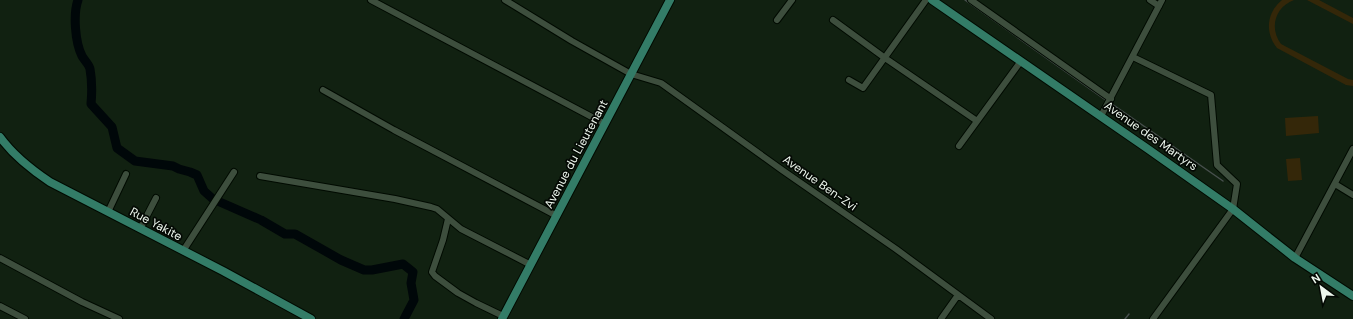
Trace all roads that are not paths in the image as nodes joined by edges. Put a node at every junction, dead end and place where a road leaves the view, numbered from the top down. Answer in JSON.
{"nodes":[{"id":1,"x":371,"y":0,"type":"edge"},
{"id":2,"x":505,"y":0,"type":"edge"},
{"id":3,"x":670,"y":0,"type":"edge"},
{"id":4,"x":792,"y":0,"type":"edge"},
{"id":5,"x":926,"y":0,"type":"edge"},
{"id":6,"x":932,"y":0,"type":"edge"},
{"id":7,"x":971,"y":0,"type":"edge"},
{"id":8,"x":1150,"y":0,"type":"edge"},
{"id":9,"x":1162,"y":0,"type":"edge"},
{"id":10,"x":1159,"y":6,"type":"junction"},
{"id":11,"x":778,"y":20,"type":"dead end"},
{"id":12,"x":834,"y":20,"type":"dead end"},
{"id":13,"x":1133,"y":57,"type":"junction"},
{"id":14,"x":884,"y":58,"type":"junction"},
{"id":15,"x":1021,"y":61,"type":"junction"},
{"id":16,"x":631,"y":74,"type":"junction"},
{"id":17,"x":849,"y":80,"type":"dead end"},
{"id":18,"x":323,"y":90,"type":"dead end"},
{"id":19,"x":1110,"y":99,"type":"junction"},
{"id":20,"x":1101,"y":116,"type":"junction"},
{"id":21,"x":977,"y":121,"type":"junction"},
{"id":22,"x":605,"y":124,"type":"junction"},
{"id":23,"x":0,"y":137,"type":"edge"},
{"id":24,"x":959,"y":146,"type":"dead end"},
{"id":25,"x":1353,"y":149,"type":"edge"},
{"id":26,"x":234,"y":172,"type":"dead end"},
{"id":27,"x":126,"y":174,"type":"dead end"},
{"id":28,"x":260,"y":176,"type":"dead end"},
{"id":29,"x":1335,"y":184,"type":"junction"},
{"id":30,"x":1353,"y":194,"type":"edge"},
{"id":31,"x":156,"y":198,"type":"dead end"},
{"id":32,"x":1233,"y":209,"type":"junction"},
{"id":33,"x":108,"y":212,"type":"junction"},
{"id":34,"x":557,"y":216,"type":"junction"},
{"id":35,"x":448,"y":219,"type":"junction"},
{"id":36,"x":140,"y":229,"type":"junction"},
{"id":37,"x":183,"y":251,"type":"junction"},
{"id":38,"x":0,"y":258,"type":"edge"},
{"id":39,"x":1295,"y":258,"type":"junction"},
{"id":40,"x":531,"y":264,"type":"junction"},
{"id":41,"x":958,"y":295,"type":"junction"},
{"id":42,"x":1353,"y":296,"type":"edge"},
{"id":43,"x":0,"y":306,"type":"edge"},
{"id":44,"x":299,"y":316,"type":"edge"},
{"id":45,"x":503,"y":317,"type":"edge"},
{"id":46,"x":25,"y":319,"type":"edge"},
{"id":47,"x":119,"y":319,"type":"edge"},
{"id":48,"x":311,"y":319,"type":"edge"},
{"id":49,"x":941,"y":319,"type":"edge"},
{"id":50,"x":992,"y":319,"type":"edge"},
{"id":51,"x":1153,"y":319,"type":"edge"}],
"edges":[{"from":1,"to":22,"type":"street"},
{"from":2,"to":16,"type":"street","name":"Avenue Ben-Zvi"},
{"from":3,"to":16,"type":"main road","name":"Avenue du Lieutenant"},
{"from":4,"to":11,"type":"street"},
{"from":5,"to":14,"type":"street"},
{"from":6,"to":15,"type":"main road","name":"Avenue des Martyrs"},
{"from":7,"to":19,"type":"street"},
{"from":8,"to":10,"type":"street"},
{"from":9,"to":10,"type":"street"},
{"from":10,"to":13,"type":"street"},
{"from":12,"to":14,"type":"street"},
{"from":13,"to":19,"type":"street"},
{"from":13,"to":32,"type":"street"},
{"from":14,"to":17,"type":"street"},
{"from":14,"to":21,"type":"street"},
{"from":15,"to":20,"type":"main road","name":"Avenue des Martyrs"},
{"from":15,"to":21,"type":"street"},
{"from":16,"to":22,"type":"main road","name":"Avenue du Lieutenant"},
{"from":16,"to":41,"type":"street","name":"Avenue Ben-Zvi"},
{"from":18,"to":34,"type":"street"},
{"from":19,"to":20,"type":"street"},
{"from":20,"to":32,"type":"main road","name":"Avenue des Martyrs"},
{"from":21,"to":24,"type":"street"},
{"from":22,"to":34,"type":"main road","name":"Avenue du Lieutenant"},
{"from":23,"to":33,"type":"main road","name":"Rue Yakite"},
{"from":25,"to":29,"type":"street"},
{"from":26,"to":37,"type":"street"},
{"from":27,"to":33,"type":"street"},
{"from":28,"to":35,"type":"street"},
{"from":29,"to":30,"type":"street"},
{"from":29,"to":39,"type":"street"},
{"from":31,"to":36,"type":"street"},
{"from":32,"to":39,"type":"main road","name":"Avenue des Martyrs"},
{"from":32,"to":51,"type":"street"},
{"from":33,"to":36,"type":"main road","name":"Rue Yakite"},
{"from":34,"to":40,"type":"main road","name":"Avenue du Lieutenant"},
{"from":35,"to":40,"type":"street"},
{"from":35,"to":45,"type":"street"},
{"from":36,"to":37,"type":"main road","name":"Rue Yakite"},
{"from":37,"to":44,"type":"main road","name":"Rue Yakite"},
{"from":38,"to":47,"type":"street"},
{"from":39,"to":42,"type":"main road","name":"Avenue des Martyrs"},
{"from":40,"to":45,"type":"main road","name":"Avenue du Lieutenant"},
{"from":41,"to":49,"type":"street"},
{"from":41,"to":50,"type":"street","name":"Avenue Ben-Zvi"},
{"from":43,"to":46,"type":"street"},
{"from":44,"to":48,"type":"main road","name":"Rue Yakite"}]}
